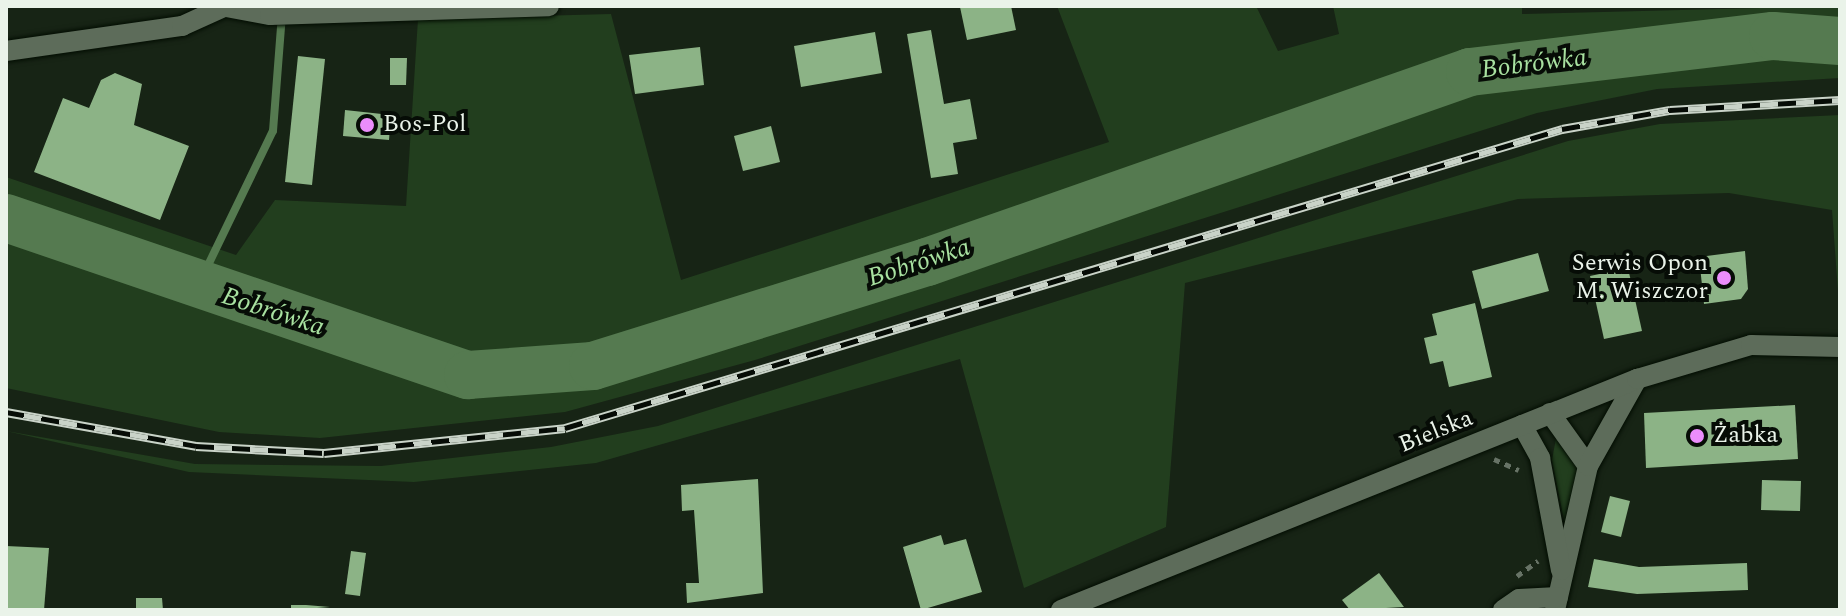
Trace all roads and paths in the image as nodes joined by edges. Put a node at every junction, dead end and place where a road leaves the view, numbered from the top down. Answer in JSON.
{"nodes":[{"id":1,"x":226,"y":6,"type":"edge"},
{"id":2,"x":549,"y":6,"type":"edge"},
{"id":3,"x":6,"y":51,"type":"edge"},
{"id":4,"x":1840,"y":347,"type":"edge"},
{"id":5,"x":1637,"y":379,"type":"junction"},
{"id":6,"x":1550,"y":413,"type":"junction"},
{"id":7,"x":1522,"y":425,"type":"junction"},
{"id":8,"x":1485,"y":440,"type":"junction"},
{"id":9,"x":1588,"y":466,"type":"junction"},
{"id":10,"x":1528,"y":478,"type":"dead end"},
{"id":11,"x":1539,"y":546,"type":"dead end"},
{"id":12,"x":1559,"y":595,"type":"edge"},
{"id":13,"x":1505,"y":608,"type":"edge"},
{"id":14,"x":1061,"y":610,"type":"edge"}],
"edges":[{"from":1,"to":2,"type":"street"},
{"from":1,"to":3,"type":"street"},
{"from":4,"to":5,"type":"street","name":"Bielska"},
{"from":5,"to":6,"type":"street","name":"Bielska"},
{"from":5,"to":9,"type":"street"},
{"from":6,"to":7,"type":"street","name":"Bielska"},
{"from":6,"to":9,"type":"street"},
{"from":7,"to":8,"type":"street","name":"Bielska"},
{"from":7,"to":12,"type":"street"},
{"from":8,"to":10,"type":"path"},
{"from":8,"to":14,"type":"street","name":"Bielska"},
{"from":9,"to":12,"type":"street"},
{"from":11,"to":13,"type":"path"},
{"from":12,"to":13,"type":"street"}]}
